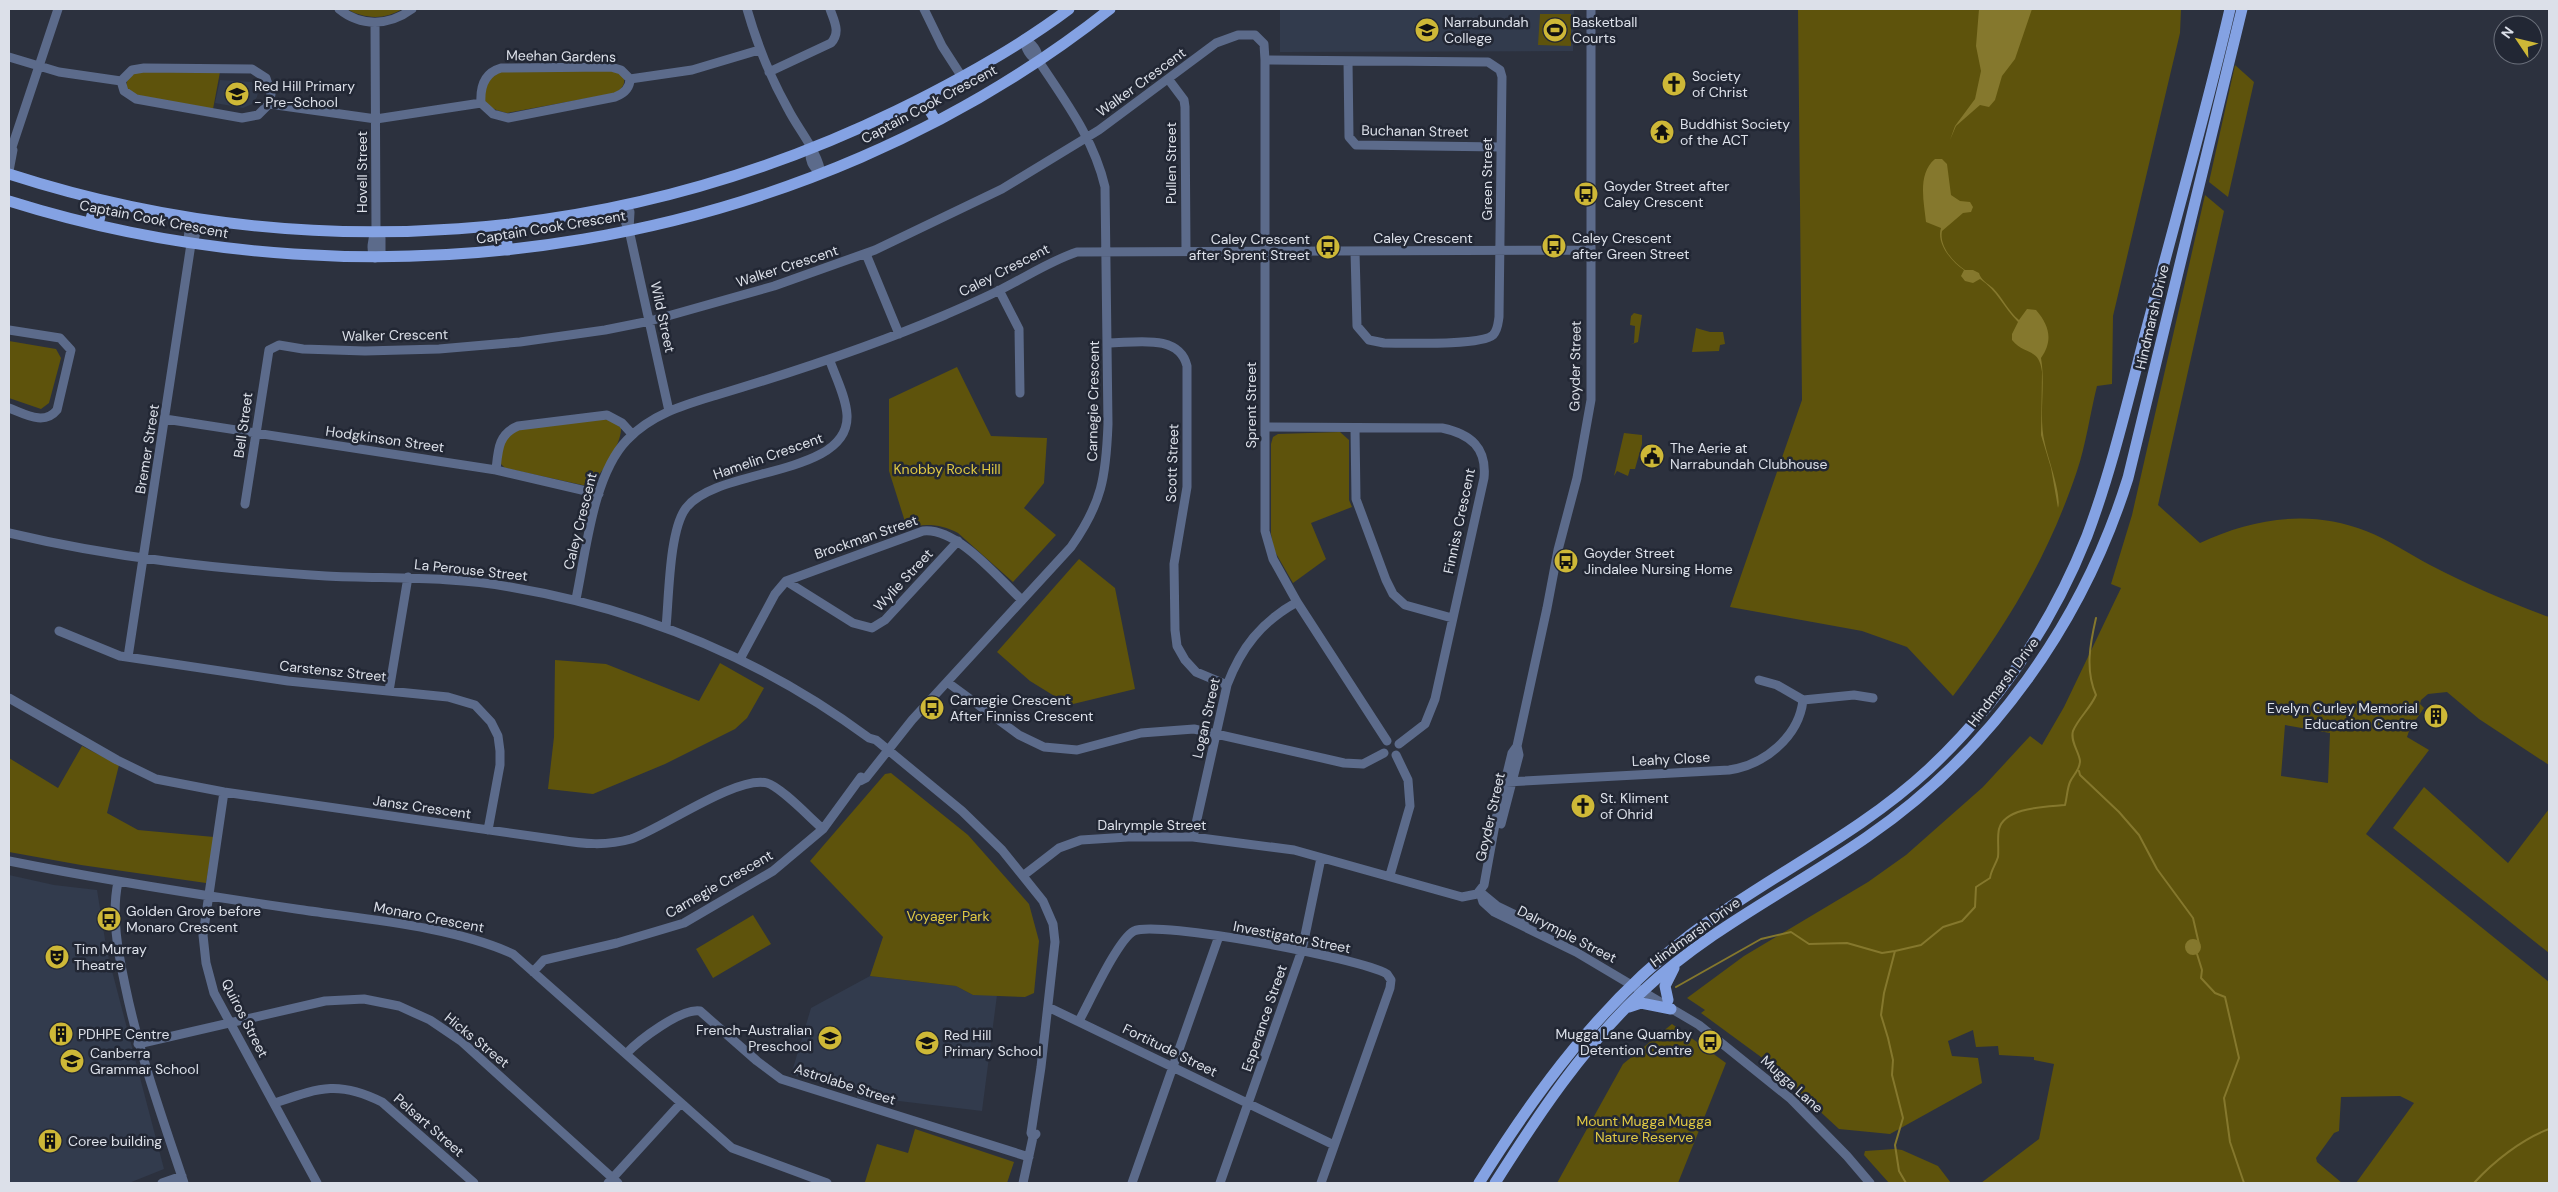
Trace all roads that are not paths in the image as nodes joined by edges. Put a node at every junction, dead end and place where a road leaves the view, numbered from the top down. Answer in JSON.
{"nodes":[{"id":1,"x":58,"y":9,"type":"edge"},
{"id":2,"x":339,"y":9,"type":"edge"},
{"id":3,"x":412,"y":9,"type":"edge"},
{"id":4,"x":747,"y":9,"type":"edge"},
{"id":5,"x":830,"y":9,"type":"edge"},
{"id":6,"x":924,"y":9,"type":"edge"},
{"id":7,"x":1069,"y":9,"type":"edge"},
{"id":8,"x":1110,"y":9,"type":"edge"},
{"id":9,"x":1591,"y":9,"type":"edge"},
{"id":10,"x":2230,"y":9,"type":"edge"},
{"id":11,"x":2242,"y":9,"type":"edge"},
{"id":12,"x":375,"y":23,"type":"junction"},
{"id":13,"x":1258,"y":37,"type":"joint"},
{"id":14,"x":1024,"y":39,"type":"junction"},
{"id":15,"x":759,"y":50,"type":"junction"},
{"id":16,"x":9,"y":57,"type":"edge"},
{"id":17,"x":1038,"y":60,"type":"junction"},
{"id":18,"x":1265,"y":60,"type":"junction"},
{"id":19,"x":1348,"y":61,"type":"junction"},
{"id":20,"x":40,"y":67,"type":"junction"},
{"id":21,"x":769,"y":72,"type":"junction"},
{"id":22,"x":962,"y":77,"type":"junction"},
{"id":23,"x":630,"y":80,"type":"junction"},
{"id":24,"x":1169,"y":80,"type":"junction"},
{"id":25,"x":121,"y":81,"type":"junction"},
{"id":26,"x":920,"y":99,"type":"junction"},
{"id":27,"x":481,"y":103,"type":"junction"},
{"id":28,"x":270,"y":104,"type":"junction"},
{"id":29,"x":376,"y":119,"type":"junction"},
{"id":30,"x":933,"y":123,"type":"junction"},
{"id":31,"x":1088,"y":137,"type":"junction"},
{"id":32,"x":14,"y":145,"type":"junction"},
{"id":33,"x":1500,"y":146,"type":"junction"},
{"id":34,"x":810,"y":149,"type":"junction"},
{"id":35,"x":9,"y":156,"type":"edge"},
{"id":36,"x":9,"y":173,"type":"edge"},
{"id":37,"x":821,"y":174,"type":"junction"},
{"id":38,"x":2187,"y":179,"type":"junction"},
{"id":39,"x":2200,"y":182,"type":"junction"},
{"id":40,"x":9,"y":201,"type":"edge"},
{"id":41,"x":99,"y":201,"type":"junction"},
{"id":42,"x":624,"y":205,"type":"junction"},
{"id":43,"x":194,"y":220,"type":"junction"},
{"id":44,"x":94,"y":224,"type":"junction"},
{"id":45,"x":501,"y":226,"type":"junction"},
{"id":46,"x":629,"y":230,"type":"junction"},
{"id":47,"x":376,"y":231,"type":"junction"},
{"id":48,"x":191,"y":244,"type":"junction"},
{"id":49,"x":504,"y":250,"type":"junction"},
{"id":50,"x":1590,"y":250,"type":"junction"},
{"id":51,"x":1186,"y":251,"type":"junction"},
{"id":52,"x":1265,"y":252,"type":"junction"},
{"id":53,"x":1355,"y":252,"type":"junction"},
{"id":54,"x":1500,"y":252,"type":"junction"},
{"id":55,"x":1107,"y":253,"type":"junction"},
{"id":56,"x":866,"y":254,"type":"junction"},
{"id":57,"x":376,"y":258,"type":"junction"},
{"id":58,"x":999,"y":290,"type":"junction"},
{"id":59,"x":650,"y":321,"type":"junction"},
{"id":60,"x":9,"y":330,"type":"edge"},
{"id":61,"x":899,"y":334,"type":"junction"},
{"id":62,"x":1108,"y":343,"type":"junction"},
{"id":63,"x":266,"y":348,"type":"joint"},
{"id":64,"x":830,"y":361,"type":"junction"},
{"id":65,"x":1020,"y":392,"type":"dead end"},
{"id":66,"x":9,"y":408,"type":"edge"},
{"id":67,"x":670,"y":410,"type":"junction"},
{"id":68,"x":165,"y":419,"type":"junction"},
{"id":69,"x":1265,"y":426,"type":"junction"},
{"id":70,"x":1355,"y":429,"type":"junction"},
{"id":71,"x":257,"y":434,"type":"junction"},
{"id":72,"x":632,"y":434,"type":"junction"},
{"id":73,"x":496,"y":470,"type":"junction"},
{"id":74,"x":599,"y":494,"type":"junction"},
{"id":75,"x":245,"y":504,"type":"dead end"},
{"id":76,"x":9,"y":533,"type":"edge"},
{"id":77,"x":958,"y":541,"type":"junction"},
{"id":78,"x":144,"y":560,"type":"junction"},
{"id":79,"x":408,"y":577,"type":"junction"},
{"id":80,"x":786,"y":581,"type":"junction"},
{"id":81,"x":576,"y":599,"type":"junction"},
{"id":82,"x":1022,"y":600,"type":"junction"},
{"id":83,"x":1296,"y":602,"type":"junction"},
{"id":84,"x":1452,"y":618,"type":"junction"},
{"id":85,"x":666,"y":627,"type":"junction"},
{"id":86,"x":59,"y":631,"type":"dead end"},
{"id":87,"x":128,"y":657,"type":"junction"},
{"id":88,"x":740,"y":659,"type":"junction"},
{"id":89,"x":1759,"y":680,"type":"dead end"},
{"id":90,"x":947,"y":682,"type":"junction"},
{"id":91,"x":1227,"y":685,"type":"junction"},
{"id":92,"x":389,"y":691,"type":"junction"},
{"id":93,"x":9,"y":698,"type":"edge"},
{"id":94,"x":1874,"y":698,"type":"dead end"},
{"id":95,"x":1803,"y":700,"type":"junction"},
{"id":96,"x":1216,"y":735,"type":"junction"},
{"id":97,"x":1387,"y":741,"type":"junction"},
{"id":98,"x":1399,"y":744,"type":"junction"},
{"id":99,"x":885,"y":751,"type":"junction"},
{"id":100,"x":1384,"y":753,"type":"junction"},
{"id":101,"x":1396,"y":755,"type":"junction"},
{"id":102,"x":1509,"y":782,"type":"junction"},
{"id":103,"x":224,"y":792,"type":"junction"},
{"id":104,"x":823,"y":829,"type":"junction"},
{"id":105,"x":488,"y":830,"type":"junction"},
{"id":106,"x":1193,"y":837,"type":"junction"},
{"id":107,"x":1321,"y":858,"type":"junction"},
{"id":108,"x":9,"y":861,"type":"edge"},
{"id":109,"x":1024,"y":875,"type":"junction"},
{"id":110,"x":1390,"y":875,"type":"junction"},
{"id":111,"x":118,"y":882,"type":"junction"},
{"id":112,"x":1482,"y":895,"type":"junction"},
{"id":113,"x":208,"y":897,"type":"junction"},
{"id":114,"x":1219,"y":936,"type":"junction"},
{"id":115,"x":1302,"y":950,"type":"junction"},
{"id":116,"x":1679,"y":960,"type":"junction"},
{"id":117,"x":533,"y":972,"type":"junction"},
{"id":118,"x":1634,"y":982,"type":"junction"},
{"id":119,"x":1645,"y":989,"type":"junction"},
{"id":120,"x":1669,"y":1005,"type":"junction"},
{"id":121,"x":1048,"y":1007,"type":"junction"},
{"id":122,"x":1624,"y":1010,"type":"junction"},
{"id":123,"x":1079,"y":1021,"type":"junction"},
{"id":124,"x":230,"y":1022,"type":"junction"},
{"id":125,"x":138,"y":1044,"type":"junction"},
{"id":126,"x":626,"y":1054,"type":"junction"},
{"id":127,"x":1174,"y":1067,"type":"junction"},
{"id":128,"x":275,"y":1102,"type":"junction"},
{"id":129,"x":681,"y":1103,"type":"junction"},
{"id":130,"x":1248,"y":1103,"type":"junction"},
{"id":131,"x":1334,"y":1145,"type":"junction"},
{"id":132,"x":1029,"y":1157,"type":"junction"},
{"id":133,"x":183,"y":1180,"type":"edge"},
{"id":134,"x":613,"y":1182,"type":"edge"},
{"id":135,"x":162,"y":1183,"type":"edge"},
{"id":136,"x":317,"y":1183,"type":"edge"},
{"id":137,"x":474,"y":1183,"type":"edge"},
{"id":138,"x":827,"y":1183,"type":"edge"},
{"id":139,"x":1023,"y":1183,"type":"edge"},
{"id":140,"x":1132,"y":1183,"type":"edge"},
{"id":141,"x":1220,"y":1183,"type":"edge"},
{"id":142,"x":1321,"y":1183,"type":"edge"},
{"id":143,"x":1479,"y":1183,"type":"edge"},
{"id":144,"x":1495,"y":1183,"type":"edge"},
{"id":145,"x":1870,"y":1183,"type":"edge"}],
"edges":[{"from":1,"to":20,"type":"street"},
{"from":2,"to":12,"type":"street"},
{"from":3,"to":12,"type":"street"},
{"from":4,"to":15,"type":"street"},
{"from":5,"to":21,"type":"street"},
{"from":6,"to":22,"type":"street"},
{"from":7,"to":14,"type":"main road","name":"Captain Cook Crescent"},
{"from":8,"to":17,"type":"main road","name":"Captain Cook Crescent"},
{"from":9,"to":50,"type":"street","name":"Goyder Street"},
{"from":10,"to":38,"type":"main road","name":"Hindmarsh Drive"},
{"from":11,"to":39,"type":"main road","name":"Hindmarsh Drive"},
{"from":12,"to":29,"type":"street","name":"Hovell Street"},
{"from":13,"to":18,"type":"street","name":"Sprent Street"},
{"from":13,"to":24,"type":"street","name":"Walker Crescent"},
{"from":14,"to":17,"type":"street","name":"Carnegie Crescent"},
{"from":14,"to":22,"type":"main road","name":"Captain Cook Crescent"},
{"from":15,"to":21,"type":"street"},
{"from":15,"to":23,"type":"street","name":"Meehan Gardens"},
{"from":16,"to":20,"type":"street"},
{"from":17,"to":30,"type":"main road","name":"Captain Cook Crescent"},
{"from":17,"to":31,"type":"street","name":"Carnegie Crescent"},
{"from":18,"to":19,"type":"street","name":"Green Street"},
{"from":18,"to":52,"type":"street","name":"Sprent Street"},
{"from":19,"to":33,"type":"street","name":"Buchanan Street"},
{"from":19,"to":33,"type":"street","name":"Green Street"},
{"from":20,"to":25,"type":"street"},
{"from":20,"to":32,"type":"street"},
{"from":21,"to":34,"type":"street"},
{"from":22,"to":26,"type":"main road","name":"Captain Cook Crescent"},
{"from":23,"to":27,"type":"street","name":"Meehan Gardens"},
{"from":23,"to":27,"type":"street","name":"Meehan Gardens"},
{"from":24,"to":31,"type":"street","name":"Walker Crescent"},
{"from":24,"to":51,"type":"street","name":"Pullen Street"},
{"from":25,"to":28,"type":"street"},
{"from":25,"to":28,"type":"street"},
{"from":26,"to":30,"type":"main road"},
{"from":26,"to":34,"type":"main road","name":"Captain Cook Crescent"},
{"from":27,"to":29,"type":"street"},
{"from":28,"to":29,"type":"street"},
{"from":29,"to":47,"type":"street","name":"Hovell Street"},
{"from":30,"to":37,"type":"main road","name":"Captain Cook Crescent"},
{"from":31,"to":55,"type":"street","name":"Carnegie Crescent"},
{"from":31,"to":56,"type":"street","name":"Walker Crescent"},
{"from":32,"to":35,"type":"street"},
{"from":32,"to":36,"type":"street"},
{"from":33,"to":54,"type":"street","name":"Green Street"},
{"from":34,"to":37,"type":"street"},
{"from":34,"to":42,"type":"main road","name":"Captain Cook Crescent"},
{"from":36,"to":41,"type":"main road","name":"Captain Cook Crescent"},
{"from":37,"to":46,"type":"main road","name":"Captain Cook Crescent"},
{"from":38,"to":39,"type":"main road"},
{"from":38,"to":118,"type":"main road","name":"Hindmarsh Drive"},
{"from":39,"to":116,"type":"main road","name":"Hindmarsh Drive"},
{"from":40,"to":44,"type":"main road","name":"Captain Cook Crescent"},
{"from":41,"to":43,"type":"main road","name":"Captain Cook Crescent"},
{"from":41,"to":44,"type":"main road"},
{"from":42,"to":45,"type":"main road","name":"Captain Cook Crescent"},
{"from":42,"to":46,"type":"street","name":"Wild Street"},
{"from":43,"to":47,"type":"main road","name":"Captain Cook Crescent"},
{"from":43,"to":48,"type":"street","name":"Bremer Street"},
{"from":44,"to":48,"type":"main road","name":"Captain Cook Crescent"},
{"from":45,"to":47,"type":"main road","name":"Captain Cook Crescent"},
{"from":45,"to":49,"type":"main road"},
{"from":46,"to":49,"type":"main road","name":"Captain Cook Crescent"},
{"from":46,"to":59,"type":"street","name":"Wild Street"},
{"from":47,"to":57,"type":"street","name":"Hovell Street"},
{"from":48,"to":57,"type":"main road","name":"Captain Cook Crescent"},
{"from":48,"to":68,"type":"street","name":"Bremer Street"},
{"from":49,"to":57,"type":"main road","name":"Captain Cook Crescent"},
{"from":50,"to":54,"type":"street","name":"Caley Crescent"},
{"from":50,"to":102,"type":"street","name":"Goyder Street"},
{"from":51,"to":52,"type":"street","name":"Caley Crescent"},
{"from":51,"to":55,"type":"street","name":"Caley Crescent"},
{"from":52,"to":53,"type":"street","name":"Caley Crescent"},
{"from":52,"to":69,"type":"street","name":"Sprent Street"},
{"from":53,"to":54,"type":"street","name":"Caley Crescent"},
{"from":53,"to":54,"type":"street","name":"Green Street"},
{"from":55,"to":58,"type":"street","name":"Caley Crescent"},
{"from":55,"to":62,"type":"street","name":"Carnegie Crescent"},
{"from":56,"to":59,"type":"street","name":"Walker Crescent"},
{"from":56,"to":61,"type":"street"},
{"from":58,"to":61,"type":"street","name":"Caley Crescent"},
{"from":58,"to":65,"type":"street"},
{"from":59,"to":63,"type":"street","name":"Walker Crescent"},
{"from":59,"to":67,"type":"street","name":"Wild Street"},
{"from":60,"to":66,"type":"street"},
{"from":61,"to":64,"type":"street","name":"Caley Crescent"},
{"from":62,"to":82,"type":"street","name":"Carnegie Crescent"},
{"from":62,"to":91,"type":"street","name":"Scott Street"},
{"from":63,"to":71,"type":"street","name":"Bell Street"},
{"from":64,"to":67,"type":"street","name":"Caley Crescent"},
{"from":64,"to":85,"type":"street","name":"Hamelin Crescent"},
{"from":67,"to":72,"type":"street","name":"Caley Crescent"},
{"from":68,"to":71,"type":"street","name":"Hodgkinson Street"},
{"from":68,"to":78,"type":"street","name":"Bremer Street"},
{"from":69,"to":70,"type":"street","name":"Finniss Crescent"},
{"from":69,"to":83,"type":"street","name":"Sprent Street"},
{"from":70,"to":84,"type":"street"},
{"from":70,"to":84,"type":"street","name":"Finniss Crescent"},
{"from":71,"to":73,"type":"street","name":"Hodgkinson Street"},
{"from":71,"to":75,"type":"street","name":"Bell Street"},
{"from":72,"to":73,"type":"street"},
{"from":72,"to":74,"type":"street","name":"Caley Crescent"},
{"from":73,"to":74,"type":"street","name":"Hodgkinson Street"},
{"from":74,"to":81,"type":"street","name":"Caley Crescent"},
{"from":76,"to":78,"type":"street","name":"La Perouse Street"},
{"from":77,"to":80,"type":"street","name":"Brockman Street"},
{"from":77,"to":80,"type":"street","name":"Wylie Street"},
{"from":77,"to":82,"type":"street","name":"Brockman Street"},
{"from":78,"to":79,"type":"street","name":"La Perouse Street"},
{"from":78,"to":87,"type":"street","name":"Bremer Street"},
{"from":79,"to":81,"type":"street","name":"La Perouse Street"},
{"from":79,"to":92,"type":"street"},
{"from":80,"to":88,"type":"street"},
{"from":81,"to":85,"type":"street","name":"La Perouse Street"},
{"from":82,"to":90,"type":"street","name":"Carnegie Crescent"},
{"from":83,"to":91,"type":"street","name":"Logan Street"},
{"from":83,"to":97,"type":"street","name":"Sprent Street"},
{"from":84,"to":98,"type":"street","name":"Finniss Crescent"},
{"from":85,"to":88,"type":"street","name":"La Perouse Street"},
{"from":86,"to":87,"type":"street","name":"Carstensz Street"},
{"from":87,"to":92,"type":"street","name":"Carstensz Street"},
{"from":88,"to":99,"type":"street","name":"La Perouse Street"},
{"from":89,"to":95,"type":"street"},
{"from":90,"to":96,"type":"street"},
{"from":90,"to":99,"type":"street","name":"Carnegie Crescent"},
{"from":91,"to":96,"type":"street","name":"Logan Street"},
{"from":92,"to":105,"type":"street","name":"Carstensz Street"},
{"from":93,"to":103,"type":"street","name":"Jansz Crescent"},
{"from":94,"to":95,"type":"street"},
{"from":95,"to":102,"type":"street","name":"Leahy Close"},
{"from":96,"to":100,"type":"street"},
{"from":96,"to":106,"type":"street","name":"Logan Street"},
{"from":97,"to":98,"type":"street"},
{"from":97,"to":100,"type":"street"},
{"from":98,"to":101,"type":"street"},
{"from":99,"to":104,"type":"street","name":"Carnegie Crescent"},
{"from":99,"to":109,"type":"street","name":"La Perouse Street"},
{"from":100,"to":101,"type":"street"},
{"from":101,"to":110,"type":"street"},
{"from":102,"to":112,"type":"street","name":"Goyder Street"},
{"from":103,"to":105,"type":"street","name":"Jansz Crescent"},
{"from":103,"to":113,"type":"street","name":"Quiros Street"},
{"from":104,"to":105,"type":"street","name":"Jansz Crescent"},
{"from":104,"to":117,"type":"street","name":"Carnegie Crescent"},
{"from":106,"to":107,"type":"street","name":"Dalrymple Street"},
{"from":106,"to":109,"type":"street","name":"Dalrymple Street"},
{"from":107,"to":110,"type":"street","name":"Dalrymple Street"},
{"from":107,"to":115,"type":"street","name":"Esperance Street"},
{"from":108,"to":111,"type":"street","name":"Monaro Crescent"},
{"from":109,"to":121,"type":"street","name":"La Perouse Street"},
{"from":110,"to":112,"type":"street","name":"Dalrymple Street"},
{"from":111,"to":113,"type":"street","name":"Monaro Crescent"},
{"from":111,"to":125,"type":"street"},
{"from":112,"to":118,"type":"street","name":"Dalrymple Street"},
{"from":113,"to":117,"type":"street","name":"Monaro Crescent"},
{"from":113,"to":124,"type":"street","name":"Quiros Street"},
{"from":114,"to":115,"type":"street","name":"Investigator Street"},
{"from":114,"to":123,"type":"street","name":"Investigator Street"},
{"from":114,"to":127,"type":"street"},
{"from":115,"to":130,"type":"street","name":"Esperance Street"},
{"from":115,"to":131,"type":"street","name":"Investigator Street"},
{"from":116,"to":119,"type":"main road","name":"Hindmarsh Drive"},
{"from":116,"to":120,"type":"main road"},
{"from":117,"to":126,"type":"street","name":"Monaro Crescent"},
{"from":118,"to":119,"type":"street","name":"Dalrymple Street"},
{"from":118,"to":143,"type":"main road","name":"Hindmarsh Drive"},
{"from":119,"to":120,"type":"street","name":"Mugga Lane"},
{"from":119,"to":122,"type":"main road","name":"Hindmarsh Drive"},
{"from":120,"to":122,"type":"main road"},
{"from":120,"to":145,"type":"street","name":"Mugga Lane"},
{"from":121,"to":123,"type":"street","name":"Fortitude Street"},
{"from":121,"to":132,"type":"street","name":"La Perouse Street"},
{"from":122,"to":144,"type":"main road","name":"Hindmarsh Drive"},
{"from":123,"to":127,"type":"street","name":"Fortitude Street"},
{"from":124,"to":125,"type":"street","name":"Hicks Street"},
{"from":124,"to":128,"type":"street","name":"Quiros Street"},
{"from":124,"to":134,"type":"street","name":"Hicks Street"},
{"from":125,"to":133,"type":"street"},
{"from":126,"to":129,"type":"street","name":"Monaro Crescent"},
{"from":126,"to":132,"type":"street","name":"Astrolabe Street"},
{"from":127,"to":130,"type":"street","name":"Fortitude Street"},
{"from":127,"to":140,"type":"street"},
{"from":128,"to":136,"type":"street","name":"Quiros Street"},
{"from":128,"to":137,"type":"street","name":"Pelsart Street"},
{"from":129,"to":134,"type":"street"},
{"from":129,"to":138,"type":"street","name":"Monaro Crescent"},
{"from":130,"to":131,"type":"street","name":"Fortitude Street"},
{"from":130,"to":141,"type":"street","name":"Esperance Street"},
{"from":131,"to":142,"type":"street","name":"Investigator Street"},
{"from":132,"to":139,"type":"street","name":"La Perouse Street"},
{"from":133,"to":135,"type":"street"}]}
